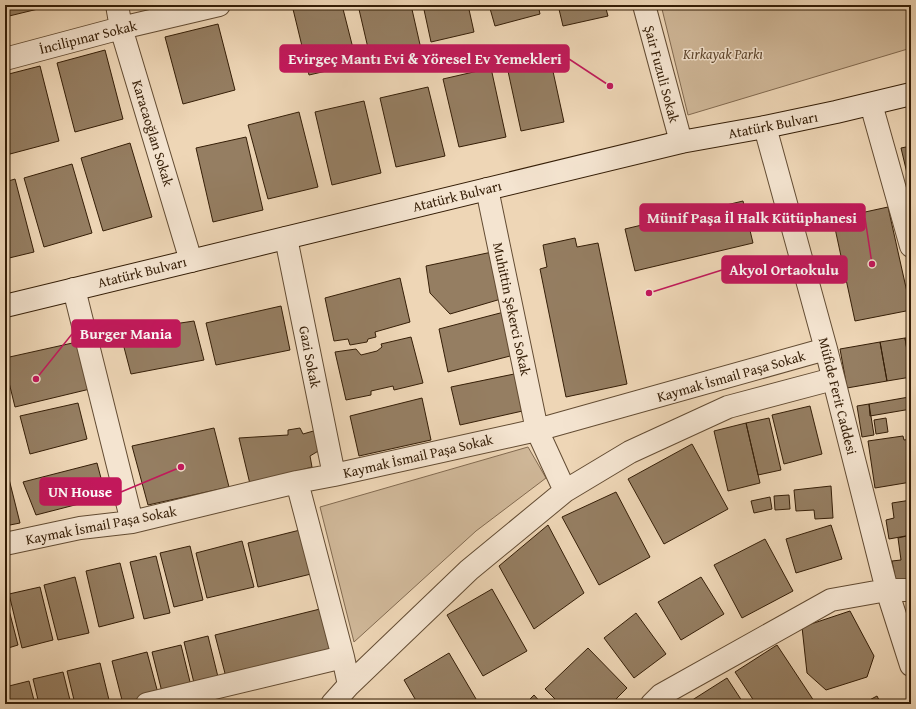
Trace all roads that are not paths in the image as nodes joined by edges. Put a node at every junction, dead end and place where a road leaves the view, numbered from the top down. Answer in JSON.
{"nodes":[{"id":1,"x":117,"y":5,"type":"edge"},
{"id":2,"x":219,"y":5,"type":"edge"},
{"id":3,"x":644,"y":5,"type":"edge"},
{"id":4,"x":121,"y":28,"type":"junction"},
{"id":5,"x":5,"y":59,"type":"edge"},
{"id":6,"x":911,"y":94,"type":"edge"},
{"id":7,"x":871,"y":104,"type":"junction"},
{"id":8,"x":765,"y":127,"type":"junction"},
{"id":9,"x":681,"y":142,"type":"junction"},
{"id":10,"x":487,"y":189,"type":"junction"},
{"id":11,"x":286,"y":238,"type":"junction"},
{"id":12,"x":911,"y":246,"type":"edge"},
{"id":13,"x":191,"y":261,"type":"junction"},
{"id":14,"x":74,"y":289,"type":"junction"},
{"id":15,"x":5,"y":306,"type":"edge"},
{"id":16,"x":826,"y":350,"type":"junction"},
{"id":17,"x":833,"y":379,"type":"junction"},
{"id":18,"x":537,"y":430,"type":"junction"},
{"id":19,"x":334,"y":475,"type":"junction"},
{"id":20,"x":297,"y":482,"type":"junction"},
{"id":21,"x":565,"y":491,"type":"junction"},
{"id":22,"x":132,"y":522,"type":"junction"},
{"id":23,"x":5,"y":544,"type":"edge"},
{"id":24,"x":887,"y":590,"type":"junction"},
{"id":25,"x":911,"y":590,"type":"edge"},
{"id":26,"x":343,"y":657,"type":"junction"},
{"id":27,"x":911,"y":665,"type":"edge"},
{"id":28,"x":349,"y":686,"type":"junction"},
{"id":29,"x":147,"y":704,"type":"edge"},
{"id":30,"x":332,"y":704,"type":"edge"},
{"id":31,"x":652,"y":704,"type":"edge"}],
"edges":[{"from":1,"to":4,"type":"street","name":"Karacaoğlan Sokak"},
{"from":2,"to":4,"type":"street","name":"İncilipınar Sokak"},
{"from":3,"to":9,"type":"street","name":"Şair Fuzuli Sokak"},
{"from":4,"to":5,"type":"street","name":"İncilipınar Sokak"},
{"from":4,"to":13,"type":"street","name":"Karacaoğlan Sokak"},
{"from":6,"to":7,"type":"street","name":"Atatürk Bulvarı"},
{"from":7,"to":8,"type":"street","name":"Atatürk Bulvarı"},
{"from":7,"to":12,"type":"street"},
{"from":8,"to":9,"type":"street","name":"Atatürk Bulvarı"},
{"from":8,"to":16,"type":"street","name":"Müfide Ferit Caddesi"},
{"from":9,"to":10,"type":"street","name":"Atatürk Bulvarı"},
{"from":10,"to":11,"type":"street","name":"Atatürk Bulvarı"},
{"from":10,"to":18,"type":"street","name":"Muhittin Şekerci Sokak"},
{"from":11,"to":13,"type":"street","name":"Atatürk Bulvarı"},
{"from":11,"to":19,"type":"street","name":"Gazi Sokak"},
{"from":13,"to":14,"type":"street","name":"Atatürk Bulvarı"},
{"from":14,"to":15,"type":"street","name":"Atatürk Bulvarı"},
{"from":14,"to":22,"type":"street"},
{"from":16,"to":17,"type":"street","name":"Müfide Ferit Caddesi"},
{"from":16,"to":18,"type":"street","name":"Kaymak İsmail Paşa Sokak"},
{"from":17,"to":21,"type":"street"},
{"from":17,"to":24,"type":"street","name":"Müfide Ferit Caddesi"},
{"from":18,"to":19,"type":"street","name":"Kaymak İsmail Paşa Sokak"},
{"from":18,"to":21,"type":"street","name":"Muhittin Şekerci Sokak"},
{"from":19,"to":20,"type":"street","name":"Kaymak İsmail Paşa Sokak"},
{"from":20,"to":22,"type":"street","name":"Kaymak İsmail Paşa Sokak"},
{"from":20,"to":26,"type":"street"},
{"from":21,"to":28,"type":"street"},
{"from":22,"to":23,"type":"street","name":"Kaymak İsmail Paşa Sokak"},
{"from":24,"to":25,"type":"street"},
{"from":24,"to":27,"type":"street","name":"Müfide Ferit Caddesi"},
{"from":24,"to":31,"type":"street"},
{"from":26,"to":28,"type":"street"},
{"from":26,"to":29,"type":"street"},
{"from":28,"to":30,"type":"street"}]}
